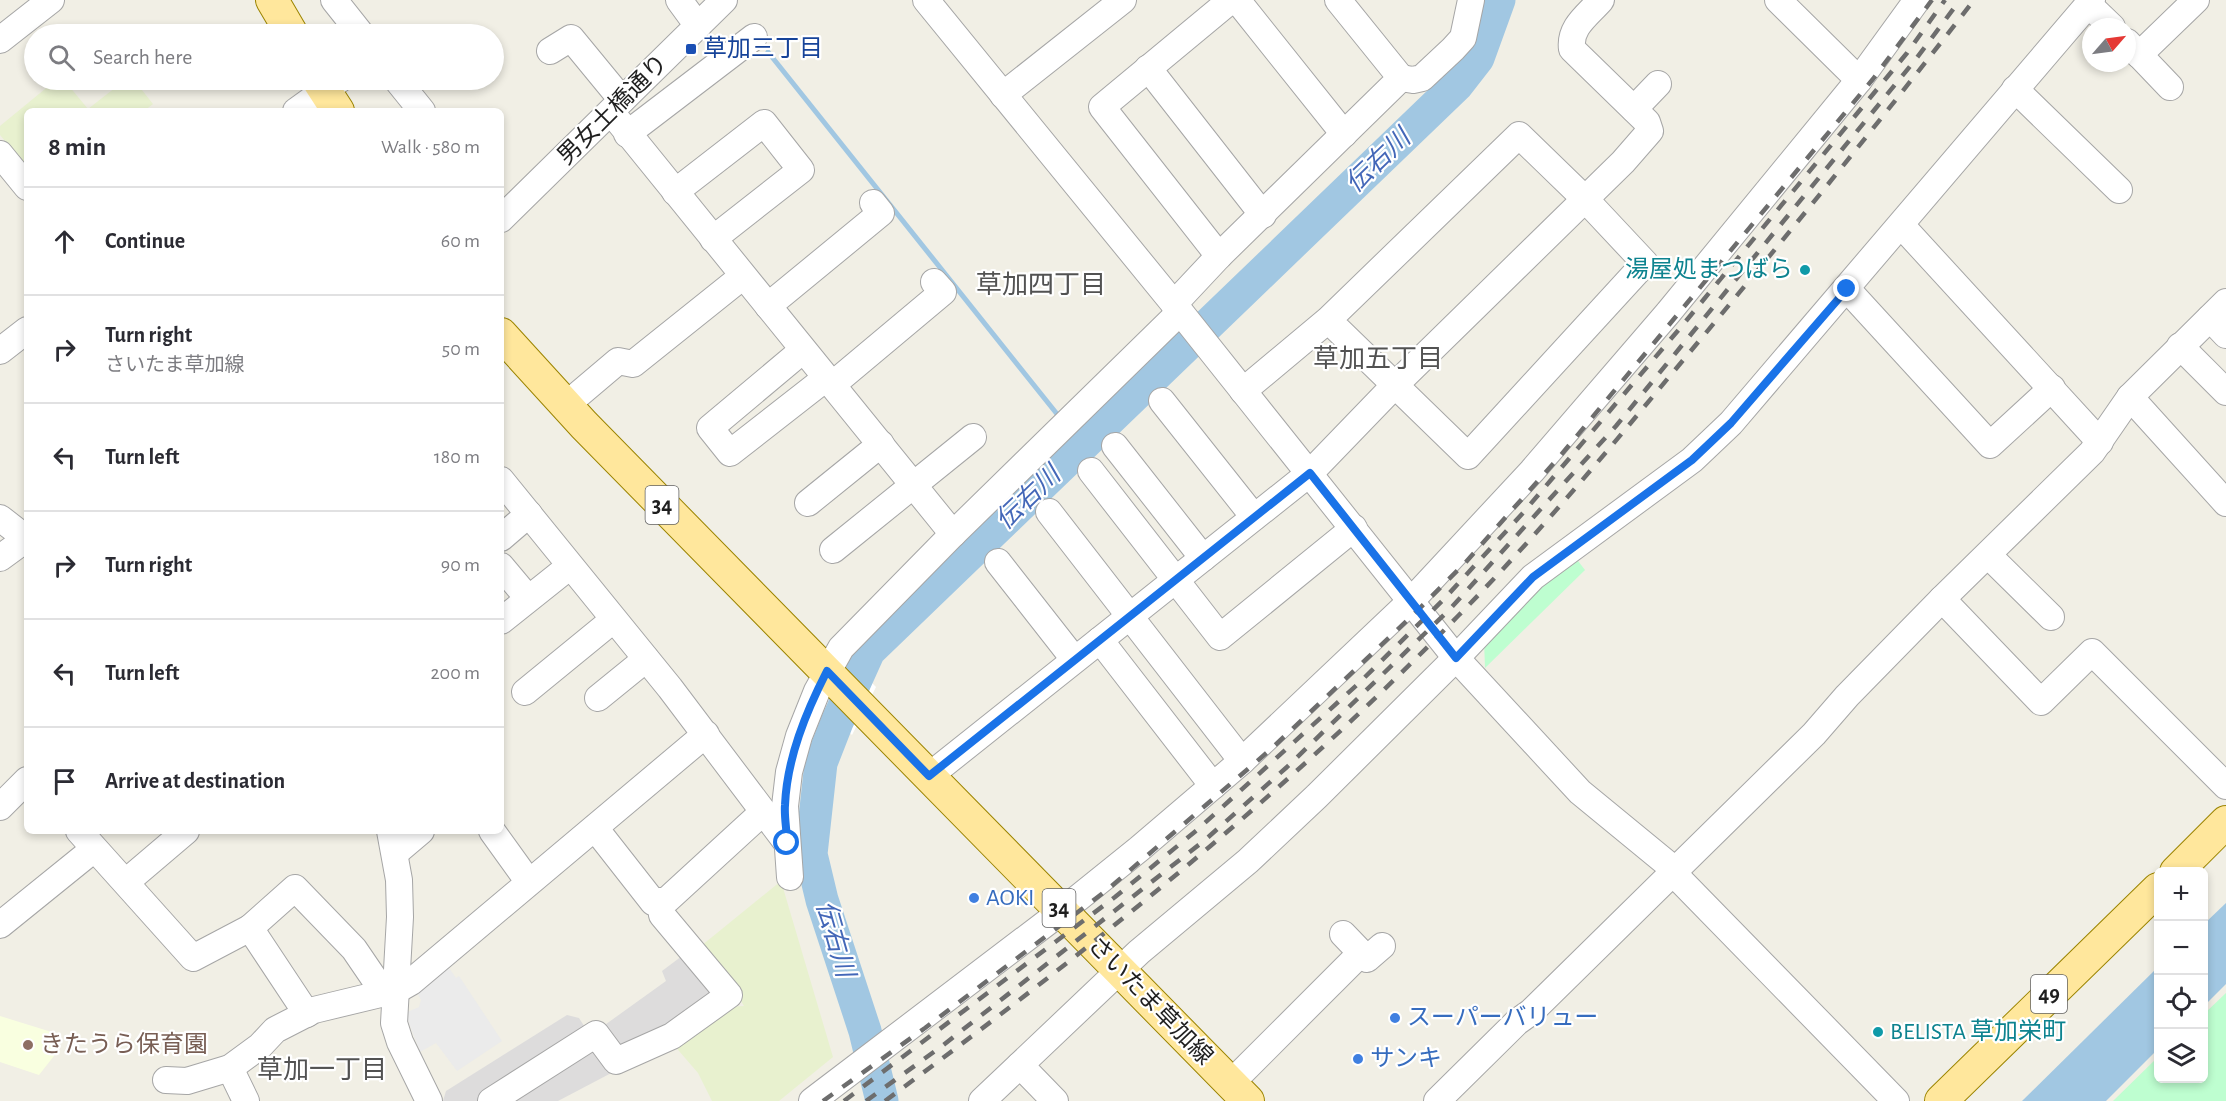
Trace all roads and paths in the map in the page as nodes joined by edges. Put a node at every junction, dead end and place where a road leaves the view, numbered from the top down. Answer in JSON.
{"nodes":[{"id":1,"x":51,"y":0,"type":"edge"},
{"id":2,"x":272,"y":0,"type":"edge"},
{"id":3,"x":334,"y":0,"type":"edge"},
{"id":4,"x":679,"y":0,"type":"edge"},
{"id":5,"x":724,"y":0,"type":"edge"},
{"id":6,"x":926,"y":0,"type":"edge"},
{"id":7,"x":1123,"y":0,"type":"edge"},
{"id":8,"x":1231,"y":0,"type":"edge"},
{"id":9,"x":1237,"y":0,"type":"edge"},
{"id":10,"x":1471,"y":0,"type":"edge"},
{"id":11,"x":1601,"y":0,"type":"edge"},
{"id":12,"x":1778,"y":0,"type":"edge"},
{"id":13,"x":1917,"y":0,"type":"edge"},
{"id":14,"x":2196,"y":0,"type":"edge"},
{"id":15,"x":2090,"y":2,"type":"edge"},
{"id":16,"x":1348,"y":3,"type":"edge"},
{"id":17,"x":2104,"y":18,"type":"edge"},
{"id":18,"x":286,"y":24,"type":"edge"},
{"id":19,"x":353,"y":24,"type":"edge"},
{"id":20,"x":698,"y":26,"type":"junction"},
{"id":21,"x":754,"y":36,"type":"dead end"},
{"id":22,"x":0,"y":40,"type":"edge"},
{"id":23,"x":2136,"y":46,"type":"edge"},
{"id":24,"x":550,"y":51,"type":"dead end"},
{"id":25,"x":2136,"y":51,"type":"edge"},
{"id":26,"x":1148,"y":68,"type":"junction"},
{"id":27,"x":1401,"y":78,"type":"junction"},
{"id":28,"x":1858,"y":80,"type":"junction"},
{"id":29,"x":1658,"y":84,"type":"dead end"},
{"id":30,"x":2170,"y":87,"type":"dead end"},
{"id":31,"x":2015,"y":89,"type":"junction"},
{"id":32,"x":330,"y":90,"type":"edge"},
{"id":33,"x":405,"y":90,"type":"edge"},
{"id":34,"x":1003,"y":95,"type":"junction"},
{"id":35,"x":616,"y":106,"type":"junction"},
{"id":36,"x":301,"y":108,"type":"edge"},
{"id":37,"x":420,"y":108,"type":"edge"},
{"id":38,"x":1634,"y":109,"type":"junction"},
{"id":39,"x":627,"y":134,"type":"junction"},
{"id":40,"x":1344,"y":134,"type":"junction"},
{"id":41,"x":0,"y":154,"type":"edge"},
{"id":42,"x":24,"y":183,"type":"edge"},
{"id":43,"x":2119,"y":190,"type":"dead end"},
{"id":44,"x":675,"y":192,"type":"junction"},
{"id":45,"x":1585,"y":200,"type":"junction"},
{"id":46,"x":873,"y":203,"type":"dead end"},
{"id":47,"x":504,"y":213,"type":"edge"},
{"id":48,"x":1263,"y":215,"type":"junction"},
{"id":49,"x":1901,"y":225,"type":"junction"},
{"id":50,"x":713,"y":239,"type":"junction"},
{"id":51,"x":1219,"y":256,"type":"junction"},
{"id":52,"x":744,"y":276,"type":"junction"},
{"id":53,"x":934,"y":282,"type":"dead end"},
{"id":54,"x":1847,"y":289,"type":"junction"},
{"id":55,"x":768,"y":306,"type":"junction"},
{"id":56,"x":1179,"y":311,"type":"junction"},
{"id":57,"x":2221,"y":318,"type":"edge"},
{"id":58,"x":1328,"y":320,"type":"junction"},
{"id":59,"x":24,"y":332,"type":"edge"},
{"id":60,"x":504,"y":337,"type":"edge"},
{"id":61,"x":2181,"y":346,"type":"junction"},
{"id":62,"x":803,"y":350,"type":"junction"},
{"id":63,"x":0,"y":351,"type":"edge"},
{"id":64,"x":829,"y":381,"type":"junction"},
{"id":65,"x":1394,"y":386,"type":"junction"},
{"id":66,"x":2052,"y":388,"type":"junction"},
{"id":67,"x":1243,"y":391,"type":"junction"},
{"id":68,"x":2226,"y":392,"type":"edge"},
{"id":69,"x":2130,"y":397,"type":"junction"},
{"id":70,"x":1162,"y":401,"type":"dead end"},
{"id":71,"x":566,"y":405,"type":"junction"},
{"id":72,"x":973,"y":437,"type":"dead end"},
{"id":73,"x":2100,"y":442,"type":"junction"},
{"id":74,"x":881,"y":444,"type":"junction"},
{"id":75,"x":1115,"y":446,"type":"dead end"},
{"id":76,"x":1091,"y":471,"type":"dead end"},
{"id":77,"x":1310,"y":473,"type":"junction"},
{"id":78,"x":504,"y":484,"type":"edge"},
{"id":79,"x":914,"y":485,"type":"junction"},
{"id":80,"x":2226,"y":502,"type":"edge"},
{"id":81,"x":808,"y":503,"type":"dead end"},
{"id":82,"x":1049,"y":513,"type":"dead end"},
{"id":83,"x":529,"y":514,"type":"junction"},
{"id":84,"x":1254,"y":517,"type":"junction"},
{"id":85,"x":0,"y":518,"type":"edge"},
{"id":86,"x":1354,"y":528,"type":"junction"},
{"id":87,"x":953,"y":534,"type":"junction"},
{"id":88,"x":504,"y":535,"type":"edge"},
{"id":89,"x":24,"y":537,"type":"edge"},
{"id":90,"x":24,"y":541,"type":"edge"},
{"id":91,"x":833,"y":550,"type":"dead end"},
{"id":92,"x":1988,"y":555,"type":"junction"},
{"id":93,"x":0,"y":558,"type":"edge"},
{"id":94,"x":1203,"y":558,"type":"junction"},
{"id":95,"x":998,"y":562,"type":"dead end"},
{"id":96,"x":570,"y":566,"type":"junction"},
{"id":97,"x":504,"y":570,"type":"edge"},
{"id":98,"x":1175,"y":581,"type":"junction"},
{"id":99,"x":522,"y":591,"type":"dead end"},
{"id":100,"x":1942,"y":599,"type":"junction"},
{"id":101,"x":1410,"y":601,"type":"junction"},
{"id":102,"x":1130,"y":616,"type":"junction"},
{"id":103,"x":2051,"y":617,"type":"dead end"},
{"id":104,"x":504,"y":619,"type":"edge"},
{"id":105,"x":613,"y":620,"type":"junction"},
{"id":106,"x":1100,"y":640,"type":"junction"},
{"id":107,"x":1456,"y":658,"type":"junction"},
{"id":108,"x":646,"y":659,"type":"junction"},
{"id":109,"x":1074,"y":660,"type":"junction"},
{"id":110,"x":827,"y":671,"type":"junction"},
{"id":111,"x":525,"y":692,"type":"dead end"},
{"id":112,"x":598,"y":698,"type":"dead end"},
{"id":113,"x":706,"y":734,"type":"junction"},
{"id":114,"x":1242,"y":760,"type":"junction"},
{"id":115,"x":929,"y":776,"type":"junction"},
{"id":116,"x":24,"y":783,"type":"edge"},
{"id":117,"x":1213,"y":786,"type":"junction"},
{"id":118,"x":2226,"y":786,"type":"edge"},
{"id":119,"x":0,"y":807,"type":"edge"},
{"id":120,"x":763,"y":812,"type":"junction"},
{"id":121,"x":2226,"y":822,"type":"edge"},
{"id":122,"x":595,"y":828,"type":"junction"},
{"id":123,"x":182,"y":834,"type":"edge"},
{"id":124,"x":413,"y":834,"type":"edge"},
{"id":125,"x":494,"y":834,"type":"edge"},
{"id":126,"x":87,"y":840,"type":"edge"},
{"id":127,"x":392,"y":842,"type":"edge"},
{"id":128,"x":787,"y":843,"type":"junction"},
{"id":129,"x":2181,"y":867,"type":"edge"},
{"id":130,"x":1675,"y":870,"type":"junction"},
{"id":131,"x":790,"y":877,"type":"dead end"},
{"id":132,"x":528,"y":881,"type":"junction"},
{"id":133,"x":126,"y":882,"type":"junction"},
{"id":134,"x":2154,"y":893,"type":"edge"},
{"id":135,"x":660,"y":901,"type":"junction"},
{"id":136,"x":1062,"y":911,"type":"junction"},
{"id":137,"x":0,"y":924,"type":"edge"},
{"id":138,"x":250,"y":928,"type":"junction"},
{"id":139,"x":1343,"y":934,"type":"dead end"},
{"id":140,"x":1119,"y":970,"type":"junction"},
{"id":141,"x":391,"y":992,"type":"junction"},
{"id":142,"x":307,"y":1014,"type":"junction"},
{"id":143,"x":1020,"y":1065,"type":"junction"},
{"id":144,"x":230,"y":1068,"type":"junction"},
{"id":145,"x":166,"y":1080,"type":"dead end"},
{"id":146,"x":1239,"y":1092,"type":"edge"},
{"id":147,"x":246,"y":1101,"type":"edge"},
{"id":148,"x":429,"y":1101,"type":"edge"},
{"id":149,"x":491,"y":1101,"type":"edge"},
{"id":150,"x":812,"y":1101,"type":"edge"},
{"id":151,"x":982,"y":1101,"type":"edge"},
{"id":152,"x":1055,"y":1101,"type":"edge"},
{"id":153,"x":1437,"y":1101,"type":"edge"},
{"id":154,"x":1896,"y":1101,"type":"edge"},
{"id":155,"x":1941,"y":1101,"type":"edge"}],
"edges":[{"from":1,"to":22,"type":"street"},
{"from":2,"to":18,"type":"main road"},
{"from":3,"to":19,"type":"street"},
{"from":4,"to":20,"type":"street"},
{"from":5,"to":20,"type":"street","name":"男女土橋通り"},
{"from":6,"to":34,"type":"street"},
{"from":7,"to":34,"type":"street"},
{"from":8,"to":26,"type":"street"},
{"from":9,"to":40,"type":"street"},
{"from":10,"to":27,"type":"street"},
{"from":11,"to":38,"type":"street"},
{"from":12,"to":28,"type":"street"},
{"from":13,"to":28,"type":"street"},
{"from":14,"to":23,"type":"street"},
{"from":15,"to":17,"type":"street"},
{"from":15,"to":31,"type":"street"},
{"from":16,"to":27,"type":"street"},
{"from":20,"to":35,"type":"street","name":"男女土橋通り"},
{"from":21,"to":39,"type":"street"},
{"from":24,"to":35,"type":"street"},
{"from":25,"to":30,"type":"street"},
{"from":26,"to":48,"type":"street"},
{"from":26,"to":51,"type":"street"},
{"from":27,"to":40,"type":"street"},
{"from":28,"to":101,"type":"street"},
{"from":29,"to":38,"type":"street"},
{"from":31,"to":43,"type":"street"},
{"from":31,"to":49,"type":"street"},
{"from":32,"to":36,"type":"street"},
{"from":33,"to":37,"type":"street"},
{"from":34,"to":56,"type":"street"},
{"from":35,"to":39,"type":"street"},
{"from":35,"to":47,"type":"street","name":"男女土橋通り"},
{"from":38,"to":45,"type":"street"},
{"from":39,"to":44,"type":"street"},
{"from":40,"to":48,"type":"street"},
{"from":41,"to":42,"type":"street"},
{"from":44,"to":50,"type":"street"},
{"from":44,"to":50,"type":"street"},
{"from":45,"to":58,"type":"street"},
{"from":45,"to":65,"type":"street"},
{"from":45,"to":65,"type":"street"},
{"from":46,"to":55,"type":"street"},
{"from":48,"to":51,"type":"street"},
{"from":49,"to":54,"type":"street"},
{"from":49,"to":66,"type":"street"},
{"from":50,"to":52,"type":"street"},
{"from":51,"to":56,"type":"street"},
{"from":52,"to":55,"type":"street"},
{"from":52,"to":71,"type":"street"},
{"from":53,"to":64,"type":"street"},
{"from":54,"to":66,"type":"street"},
{"from":54,"to":107,"type":"street"},
{"from":55,"to":62,"type":"street"},
{"from":56,"to":67,"type":"street"},
{"from":56,"to":87,"type":"street"},
{"from":57,"to":61,"type":"street"},
{"from":58,"to":65,"type":"street"},
{"from":58,"to":67,"type":"street"},
{"from":59,"to":63,"type":"street"},
{"from":60,"to":71,"type":"main road","name":"さいたま草加線","number":"34"},
{"from":61,"to":68,"type":"street"},
{"from":61,"to":69,"type":"street"},
{"from":62,"to":64,"type":"street"},
{"from":62,"to":64,"type":"street"},
{"from":64,"to":74,"type":"street"},
{"from":65,"to":77,"type":"street"},
{"from":66,"to":73,"type":"street"},
{"from":67,"to":77,"type":"street"},
{"from":69,"to":73,"type":"street"},
{"from":69,"to":80,"type":"street"},
{"from":70,"to":84,"type":"street"},
{"from":71,"to":110,"type":"main road","name":"さいたま草加線","number":"34"},
{"from":72,"to":79,"type":"street"},
{"from":73,"to":92,"type":"street"},
{"from":74,"to":79,"type":"street"},
{"from":74,"to":81,"type":"street"},
{"from":75,"to":94,"type":"street"},
{"from":76,"to":98,"type":"street"},
{"from":77,"to":84,"type":"street"},
{"from":77,"to":86,"type":"street"},
{"from":78,"to":83,"type":"street"},
{"from":79,"to":87,"type":"street"},
{"from":79,"to":91,"type":"street"},
{"from":82,"to":102,"type":"street"},
{"from":83,"to":88,"type":"street"},
{"from":83,"to":96,"type":"street"},
{"from":84,"to":94,"type":"street"},
{"from":85,"to":89,"type":"street"},
{"from":86,"to":98,"type":"street"},
{"from":86,"to":101,"type":"street"},
{"from":87,"to":110,"type":"street"},
{"from":90,"to":93,"type":"street"},
{"from":92,"to":100,"type":"street"},
{"from":92,"to":103,"type":"street"},
{"from":94,"to":98,"type":"street"},
{"from":95,"to":109,"type":"street"},
{"from":96,"to":104,"type":"street"},
{"from":96,"to":105,"type":"street"},
{"from":97,"to":99,"type":"street"},
{"from":98,"to":102,"type":"street"},
{"from":100,"to":118,"type":"street"},
{"from":100,"to":130,"type":"street"},
{"from":101,"to":107,"type":"street"},
{"from":101,"to":114,"type":"street"},
{"from":102,"to":106,"type":"street"},
{"from":102,"to":114,"type":"street"},
{"from":105,"to":108,"type":"street"},
{"from":105,"to":111,"type":"street"},
{"from":106,"to":109,"type":"street"},
{"from":106,"to":117,"type":"street"},
{"from":107,"to":130,"type":"street"},
{"from":107,"to":140,"type":"street"},
{"from":108,"to":112,"type":"street"},
{"from":108,"to":113,"type":"street"},
{"from":109,"to":115,"type":"street"},
{"from":110,"to":115,"type":"main road","name":"さいたま草加線","number":"34"},
{"from":110,"to":128,"type":"street"},
{"from":113,"to":120,"type":"street"},
{"from":113,"to":122,"type":"street"},
{"from":114,"to":117,"type":"street"},
{"from":115,"to":136,"type":"main road","name":"さいたま草加線","number":"34"},
{"from":116,"to":119,"type":"street"},
{"from":117,"to":136,"type":"street"},
{"from":120,"to":128,"type":"street"},
{"from":120,"to":135,"type":"street"},
{"from":121,"to":129,"type":"main road"},
{"from":122,"to":132,"type":"street"},
{"from":122,"to":135,"type":"street"},
{"from":123,"to":133,"type":"street"},
{"from":124,"to":127,"type":"street"},
{"from":125,"to":132,"type":"street"},
{"from":126,"to":133,"type":"street"},
{"from":126,"to":137,"type":"street"},
{"from":127,"to":141,"type":"street"},
{"from":128,"to":131,"type":"street"},
{"from":130,"to":153,"type":"street"},
{"from":130,"to":154,"type":"street"},
{"from":132,"to":141,"type":"street"},
{"from":133,"to":138,"type":"street"},
{"from":134,"to":155,"type":"main road","number":"49"},
{"from":135,"to":149,"type":"street"},
{"from":136,"to":140,"type":"main road","name":"さいたま草加線","number":"34"},
{"from":136,"to":150,"type":"street"},
{"from":138,"to":141,"type":"street"},
{"from":138,"to":142,"type":"street"},
{"from":139,"to":146,"type":"street"},
{"from":140,"to":143,"type":"street"},
{"from":140,"to":146,"type":"main road","name":"さいたま草加線","number":"34"},
{"from":141,"to":142,"type":"street"},
{"from":141,"to":148,"type":"street"},
{"from":142,"to":144,"type":"street"},
{"from":143,"to":151,"type":"street"},
{"from":143,"to":152,"type":"street"},
{"from":144,"to":145,"type":"street"},
{"from":144,"to":147,"type":"street"}]}
